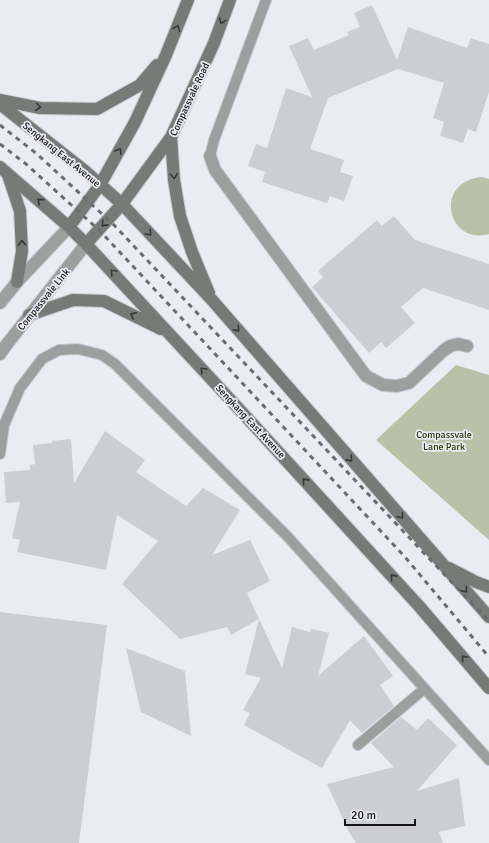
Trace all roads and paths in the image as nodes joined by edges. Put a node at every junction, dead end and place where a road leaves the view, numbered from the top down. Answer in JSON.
{"nodes":[{"id":1,"x":188,"y":0,"type":"edge"},
{"id":2,"x":230,"y":0,"type":"edge"},
{"id":3,"x":266,"y":0,"type":"edge"},
{"id":4,"x":166,"y":55,"type":"junction"},
{"id":5,"x":0,"y":100,"type":"edge"},
{"id":6,"x":0,"y":104,"type":"edge"},
{"id":7,"x":171,"y":138,"type":"junction"},
{"id":8,"x":210,"y":156,"type":"joint"},
{"id":9,"x":4,"y":170,"type":"edge"},
{"id":10,"x":100,"y":185,"type":"junction"},
{"id":11,"x":122,"y":204,"type":"junction"},
{"id":12,"x":69,"y":227,"type":"junction"},
{"id":13,"x":86,"y":244,"type":"junction"},
{"id":14,"x":17,"y":282,"type":"junction"},
{"id":15,"x":212,"y":300,"type":"junction"},
{"id":16,"x":0,"y":303,"type":"edge"},
{"id":17,"x":29,"y":315,"type":"junction"},
{"id":18,"x":168,"y":332,"type":"junction"},
{"id":19,"x":466,"y":346,"type":"dead end"},
{"id":20,"x":0,"y":354,"type":"edge"},
{"id":21,"x":0,"y":454,"type":"edge"},
{"id":22,"x":441,"y":563,"type":"junction"},
{"id":23,"x":489,"y":587,"type":"edge"},
{"id":24,"x":489,"y":617,"type":"edge"},
{"id":25,"x":489,"y":688,"type":"edge"},
{"id":26,"x":424,"y":689,"type":"junction"},
{"id":27,"x":358,"y":745,"type":"dead end"},
{"id":28,"x":489,"y":760,"type":"edge"}],
"edges":[{"from":4,"to":1,"type":"main road","one_way":true},
{"from":2,"to":7,"type":"main road","name":"Compassvale Road","one_way":true},
{"from":3,"to":8,"type":"lane"},
{"from":5,"to":4,"type":"main road","one_way":true},
{"from":10,"to":4,"type":"main road","one_way":true},
{"from":6,"to":10,"type":"main road","name":"Sengkang East Avenue"},
{"from":7,"to":11,"type":"main road","name":"Compassvale Road"},
{"from":7,"to":15,"type":"main road","one_way":true},
{"from":8,"to":19,"type":"street"},
{"from":12,"to":9,"type":"main road","name":"Sengkang East Avenue","one_way":true},
{"from":14,"to":9,"type":"main road","one_way":true},
{"from":10,"to":11,"type":"main road","name":"Sengkang East Avenue"},
{"from":10,"to":12,"type":"main road"},
{"from":11,"to":13,"type":"main road","name":"Compassvale Road","one_way":true},
{"from":11,"to":15,"type":"main road","name":"Sengkang East Avenue","one_way":true},
{"from":12,"to":13,"type":"main road","name":"Sengkang East Avenue"},
{"from":12,"to":14,"type":"street"},
{"from":13,"to":17,"type":"street","name":"Compassvale Link"},
{"from":18,"to":13,"type":"main road","name":"Sengkang East Avenue","one_way":true},
{"from":14,"to":16,"type":"street"},
{"from":15,"to":22,"type":"main road","name":"Sengkang East Avenue","one_way":true},
{"from":18,"to":17,"type":"main road","one_way":true},
{"from":17,"to":20,"type":"street","name":"Compassvale Link"},
{"from":25,"to":18,"type":"main road","name":"Sengkang East Avenue","one_way":true},
{"from":21,"to":26,"type":"lane"},
{"from":22,"to":23,"type":"main road"},
{"from":22,"to":24,"type":"main road","name":"Sengkang East Avenue","one_way":true},
{"from":26,"to":27,"type":"lane"},
{"from":26,"to":28,"type":"lane"}]}
